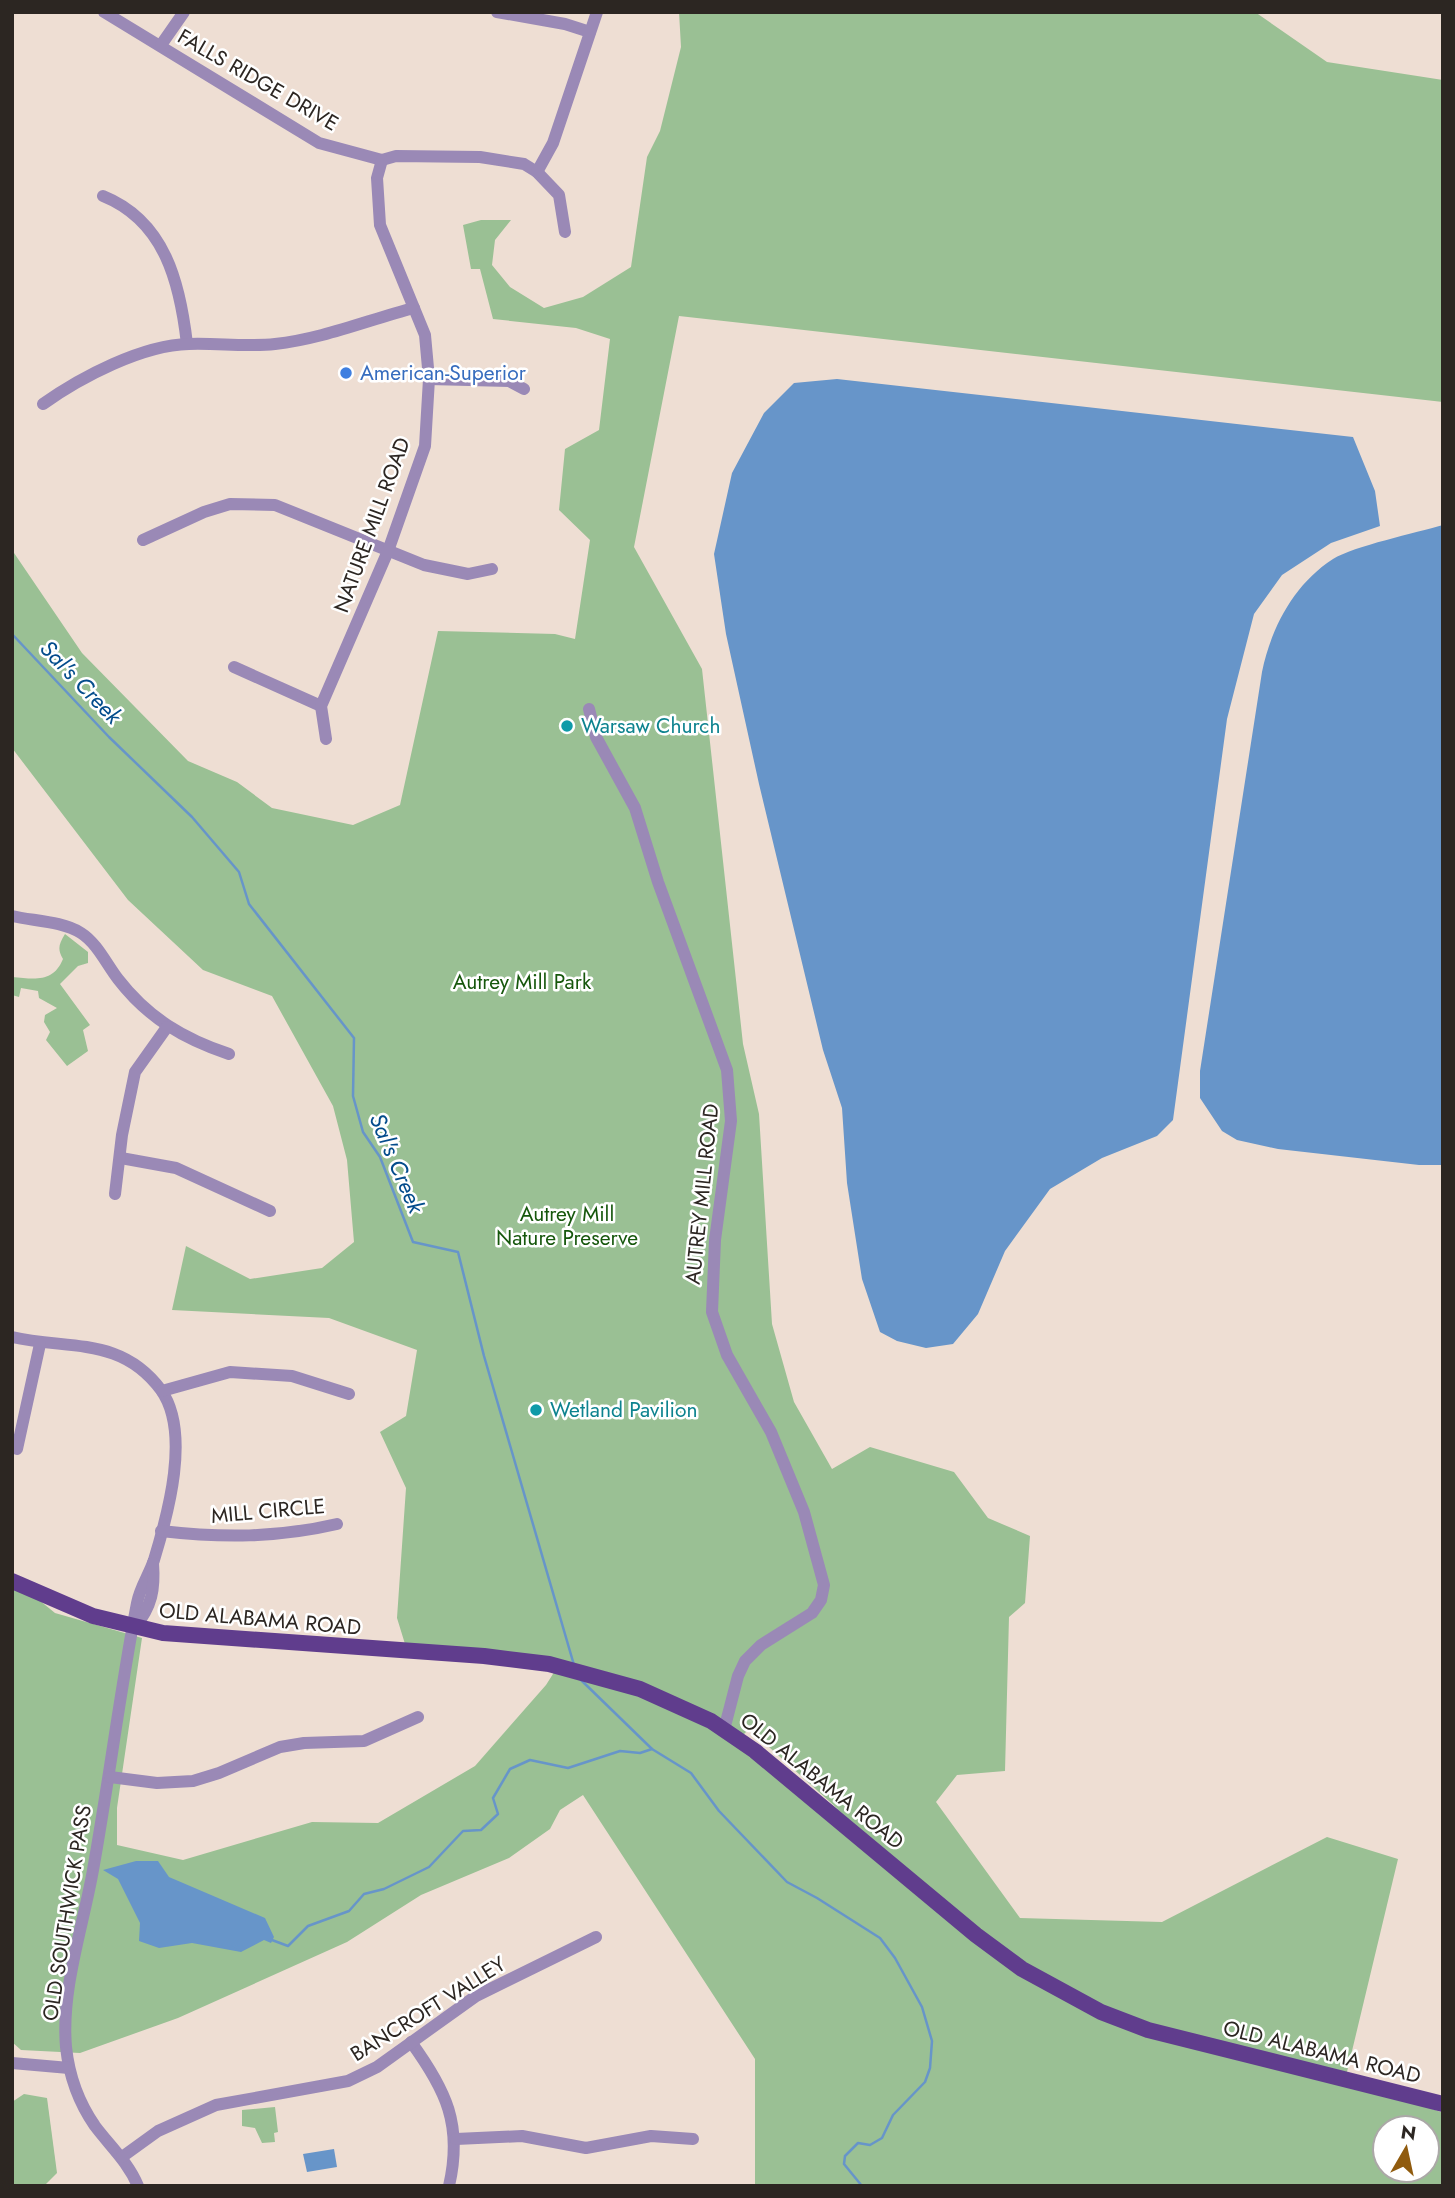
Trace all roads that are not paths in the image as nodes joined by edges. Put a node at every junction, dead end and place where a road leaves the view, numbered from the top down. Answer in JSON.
{"nodes":[{"id":1,"x":104,"y":12,"type":"edge"},
{"id":2,"x":184,"y":12,"type":"edge"},
{"id":3,"x":497,"y":12,"type":"edge"},
{"id":4,"x":597,"y":12,"type":"edge"},
{"id":5,"x":590,"y":32,"type":"junction"},
{"id":6,"x":161,"y":46,"type":"junction"},
{"id":7,"x":382,"y":160,"type":"junction"},
{"id":8,"x":537,"y":172,"type":"junction"},
{"id":9,"x":103,"y":196,"type":"dead end"},
{"id":10,"x":565,"y":232,"type":"dead end"},
{"id":11,"x":414,"y":308,"type":"junction"},
{"id":12,"x":187,"y":344,"type":"junction"},
{"id":13,"x":429,"y":379,"type":"junction"},
{"id":14,"x":524,"y":389,"type":"dead end"},
{"id":15,"x":43,"y":404,"type":"dead end"},
{"id":16,"x":143,"y":540,"type":"dead end"},
{"id":17,"x":388,"y":551,"type":"junction"},
{"id":18,"x":492,"y":569,"type":"dead end"},
{"id":19,"x":233,"y":667,"type":"dead end"},
{"id":20,"x":321,"y":706,"type":"junction"},
{"id":21,"x":589,"y":709,"type":"dead end"},
{"id":22,"x":326,"y":739,"type":"dead end"},
{"id":23,"x":12,"y":916,"type":"edge"},
{"id":24,"x":167,"y":1027,"type":"junction"},
{"id":25,"x":229,"y":1054,"type":"dead end"},
{"id":26,"x":121,"y":1158,"type":"junction"},
{"id":27,"x":115,"y":1194,"type":"dead end"},
{"id":28,"x":270,"y":1211,"type":"dead end"},
{"id":29,"x":12,"y":1338,"type":"edge"},
{"id":30,"x":40,"y":1344,"type":"junction"},
{"id":31,"x":162,"y":1391,"type":"junction"},
{"id":32,"x":349,"y":1394,"type":"dead end"},
{"id":33,"x":17,"y":1449,"type":"dead end"},
{"id":34,"x":337,"y":1524,"type":"dead end"},
{"id":35,"x":161,"y":1531,"type":"junction"},
{"id":36,"x":12,"y":1581,"type":"edge"},
{"id":37,"x":134,"y":1628,"type":"junction"},
{"id":38,"x":418,"y":1717,"type":"dead end"},
{"id":39,"x":724,"y":1730,"type":"junction"},
{"id":40,"x":110,"y":1777,"type":"junction"},
{"id":41,"x":596,"y":1937,"type":"dead end"},
{"id":42,"x":411,"y":2042,"type":"junction"},
{"id":43,"x":12,"y":2063,"type":"edge"},
{"id":44,"x":69,"y":2068,"type":"junction"},
{"id":45,"x":1443,"y":2104,"type":"edge"},
{"id":46,"x":456,"y":2139,"type":"junction"},
{"id":47,"x":693,"y":2139,"type":"dead end"},
{"id":48,"x":122,"y":2157,"type":"junction"},
{"id":49,"x":138,"y":2186,"type":"edge"},
{"id":50,"x":449,"y":2186,"type":"edge"}],
"edges":[{"from":1,"to":6,"type":"street","name":"FALLS RIDGE DRIVE"},
{"from":2,"to":6,"type":"street"},
{"from":3,"to":5,"type":"street"},
{"from":4,"to":5,"type":"street"},
{"from":5,"to":8,"type":"street"},
{"from":6,"to":7,"type":"street","name":"FALLS RIDGE DRIVE"},
{"from":7,"to":8,"type":"street","name":"FALLS RIDGE DRIVE"},
{"from":7,"to":11,"type":"street","name":"NATURE MILL ROAD"},
{"from":8,"to":10,"type":"street"},
{"from":9,"to":12,"type":"street"},
{"from":11,"to":12,"type":"street"},
{"from":11,"to":13,"type":"street","name":"NATURE MILL ROAD"},
{"from":12,"to":15,"type":"street"},
{"from":13,"to":14,"type":"street"},
{"from":13,"to":17,"type":"street","name":"NATURE MILL ROAD"},
{"from":16,"to":17,"type":"street"},
{"from":17,"to":18,"type":"street"},
{"from":17,"to":20,"type":"street","name":"NATURE MILL ROAD"},
{"from":19,"to":20,"type":"street"},
{"from":20,"to":22,"type":"street"},
{"from":21,"to":39,"type":"street","name":"AUTREY MILL ROAD"},
{"from":23,"to":24,"type":"street"},
{"from":24,"to":25,"type":"street"},
{"from":24,"to":26,"type":"street"},
{"from":26,"to":27,"type":"street"},
{"from":26,"to":28,"type":"street"},
{"from":29,"to":30,"type":"street"},
{"from":30,"to":31,"type":"street"},
{"from":30,"to":33,"type":"street"},
{"from":31,"to":32,"type":"street"},
{"from":31,"to":35,"type":"street"},
{"from":34,"to":35,"type":"street","name":"MILL CIRCLE"},
{"from":35,"to":37,"type":"street"},
{"from":36,"to":37,"type":"main road","name":"OLD ALABAMA ROAD"},
{"from":37,"to":39,"type":"main road","name":"OLD ALABAMA ROAD"},
{"from":37,"to":40,"type":"street","name":"OLD SOUTHWICK PASS"},
{"from":38,"to":40,"type":"street"},
{"from":39,"to":45,"type":"main road","name":"OLD ALABAMA ROAD"},
{"from":40,"to":44,"type":"street","name":"OLD SOUTHWICK PASS"},
{"from":41,"to":42,"type":"street","name":"BANCROFT VALLEY"},
{"from":42,"to":46,"type":"street"},
{"from":42,"to":48,"type":"street","name":"BANCROFT VALLEY"},
{"from":43,"to":44,"type":"street"},
{"from":44,"to":48,"type":"street","name":"OLD SOUTHWICK PASS"},
{"from":46,"to":47,"type":"street"},
{"from":46,"to":50,"type":"street"},
{"from":48,"to":49,"type":"street","name":"OLD SOUTHWICK PASS"}]}
